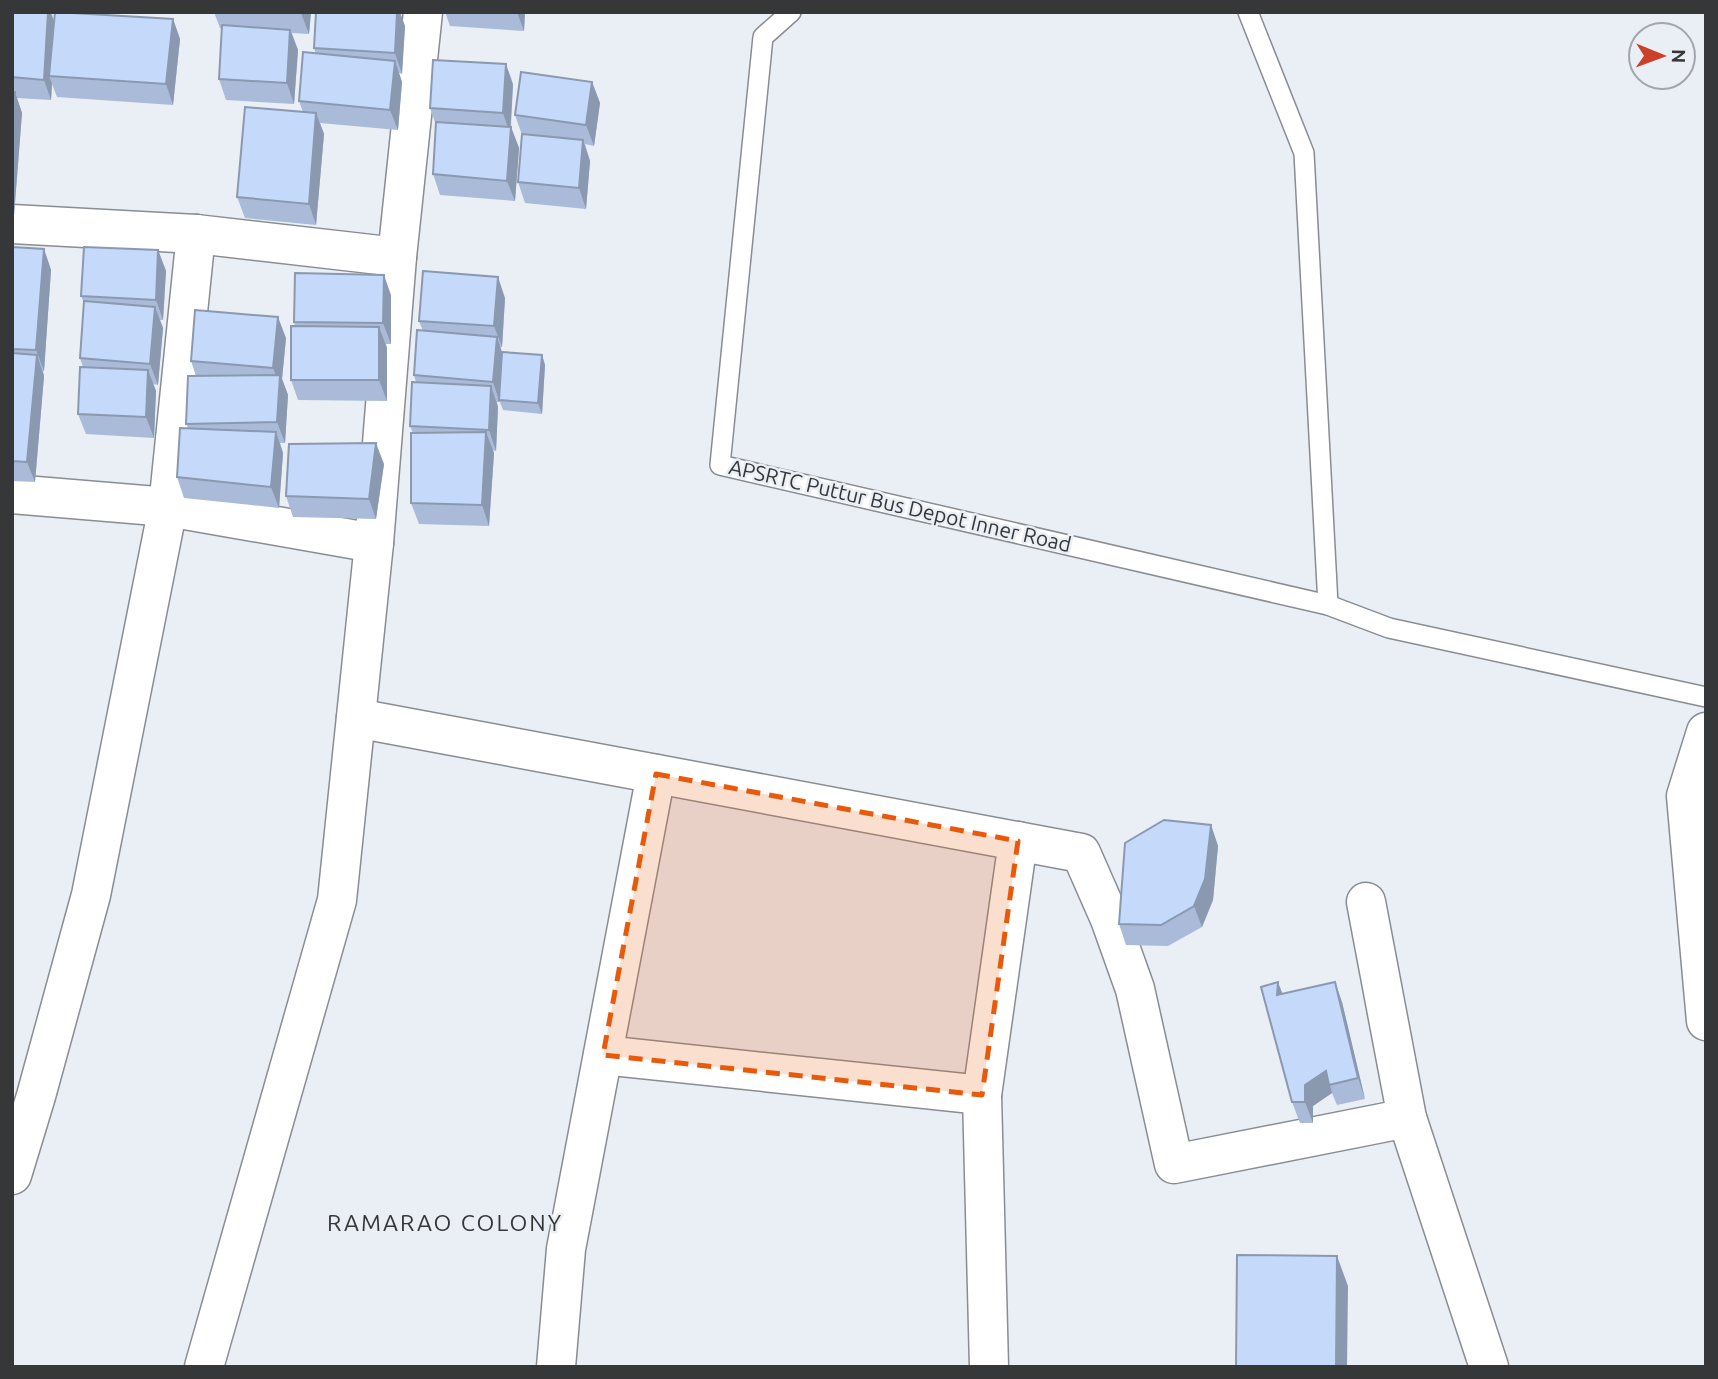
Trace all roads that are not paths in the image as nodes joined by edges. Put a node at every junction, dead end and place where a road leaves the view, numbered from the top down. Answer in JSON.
{"nodes":[{"id":1,"x":424,"y":12,"type":"edge"},
{"id":2,"x":791,"y":12,"type":"edge"},
{"id":3,"x":1248,"y":12,"type":"edge"},
{"id":4,"x":12,"y":224,"type":"edge"},
{"id":5,"x":196,"y":234,"type":"junction"},
{"id":6,"x":397,"y":257,"type":"junction"},
{"id":7,"x":12,"y":494,"type":"edge"},
{"id":8,"x":168,"y":508,"type":"junction"},
{"id":9,"x":374,"y":543,"type":"junction"},
{"id":10,"x":1328,"y":605,"type":"junction"},
{"id":11,"x":1706,"y":696,"type":"edge"},
{"id":12,"x":356,"y":718,"type":"junction"},
{"id":13,"x":1706,"y":732,"type":"edge"},
{"id":14,"x":656,"y":774,"type":"junction"},
{"id":15,"x":1018,"y":841,"type":"junction"},
{"id":16,"x":1366,"y":902,"type":"dead end"},
{"id":17,"x":1706,"y":1021,"type":"edge"},
{"id":18,"x":603,"y":1055,"type":"junction"},
{"id":19,"x":982,"y":1095,"type":"junction"},
{"id":20,"x":1407,"y":1118,"type":"junction"},
{"id":21,"x":12,"y":1175,"type":"edge"},
{"id":22,"x":204,"y":1367,"type":"edge"},
{"id":23,"x":556,"y":1367,"type":"edge"},
{"id":24,"x":989,"y":1367,"type":"edge"},
{"id":25,"x":1489,"y":1367,"type":"edge"}],
"edges":[{"from":1,"to":6,"type":"street"},
{"from":2,"to":10,"type":"lane","name":"APSRTC Puttur Bus Depot Inner Road"},
{"from":3,"to":10,"type":"lane"},
{"from":4,"to":5,"type":"street"},
{"from":5,"to":6,"type":"street"},
{"from":5,"to":8,"type":"street"},
{"from":6,"to":9,"type":"street"},
{"from":7,"to":8,"type":"street"},
{"from":8,"to":9,"type":"street"},
{"from":8,"to":21,"type":"street"},
{"from":9,"to":12,"type":"street"},
{"from":10,"to":11,"type":"lane","name":"APSRTC Puttur Bus Depot Inner Road"},
{"from":12,"to":14,"type":"street"},
{"from":12,"to":22,"type":"street"},
{"from":13,"to":17,"type":"street"},
{"from":14,"to":15,"type":"street"},
{"from":14,"to":18,"type":"street"},
{"from":15,"to":19,"type":"street"},
{"from":15,"to":20,"type":"street"},
{"from":16,"to":20,"type":"street"},
{"from":18,"to":19,"type":"street"},
{"from":18,"to":23,"type":"street"},
{"from":19,"to":24,"type":"street"},
{"from":20,"to":25,"type":"street"}]}
